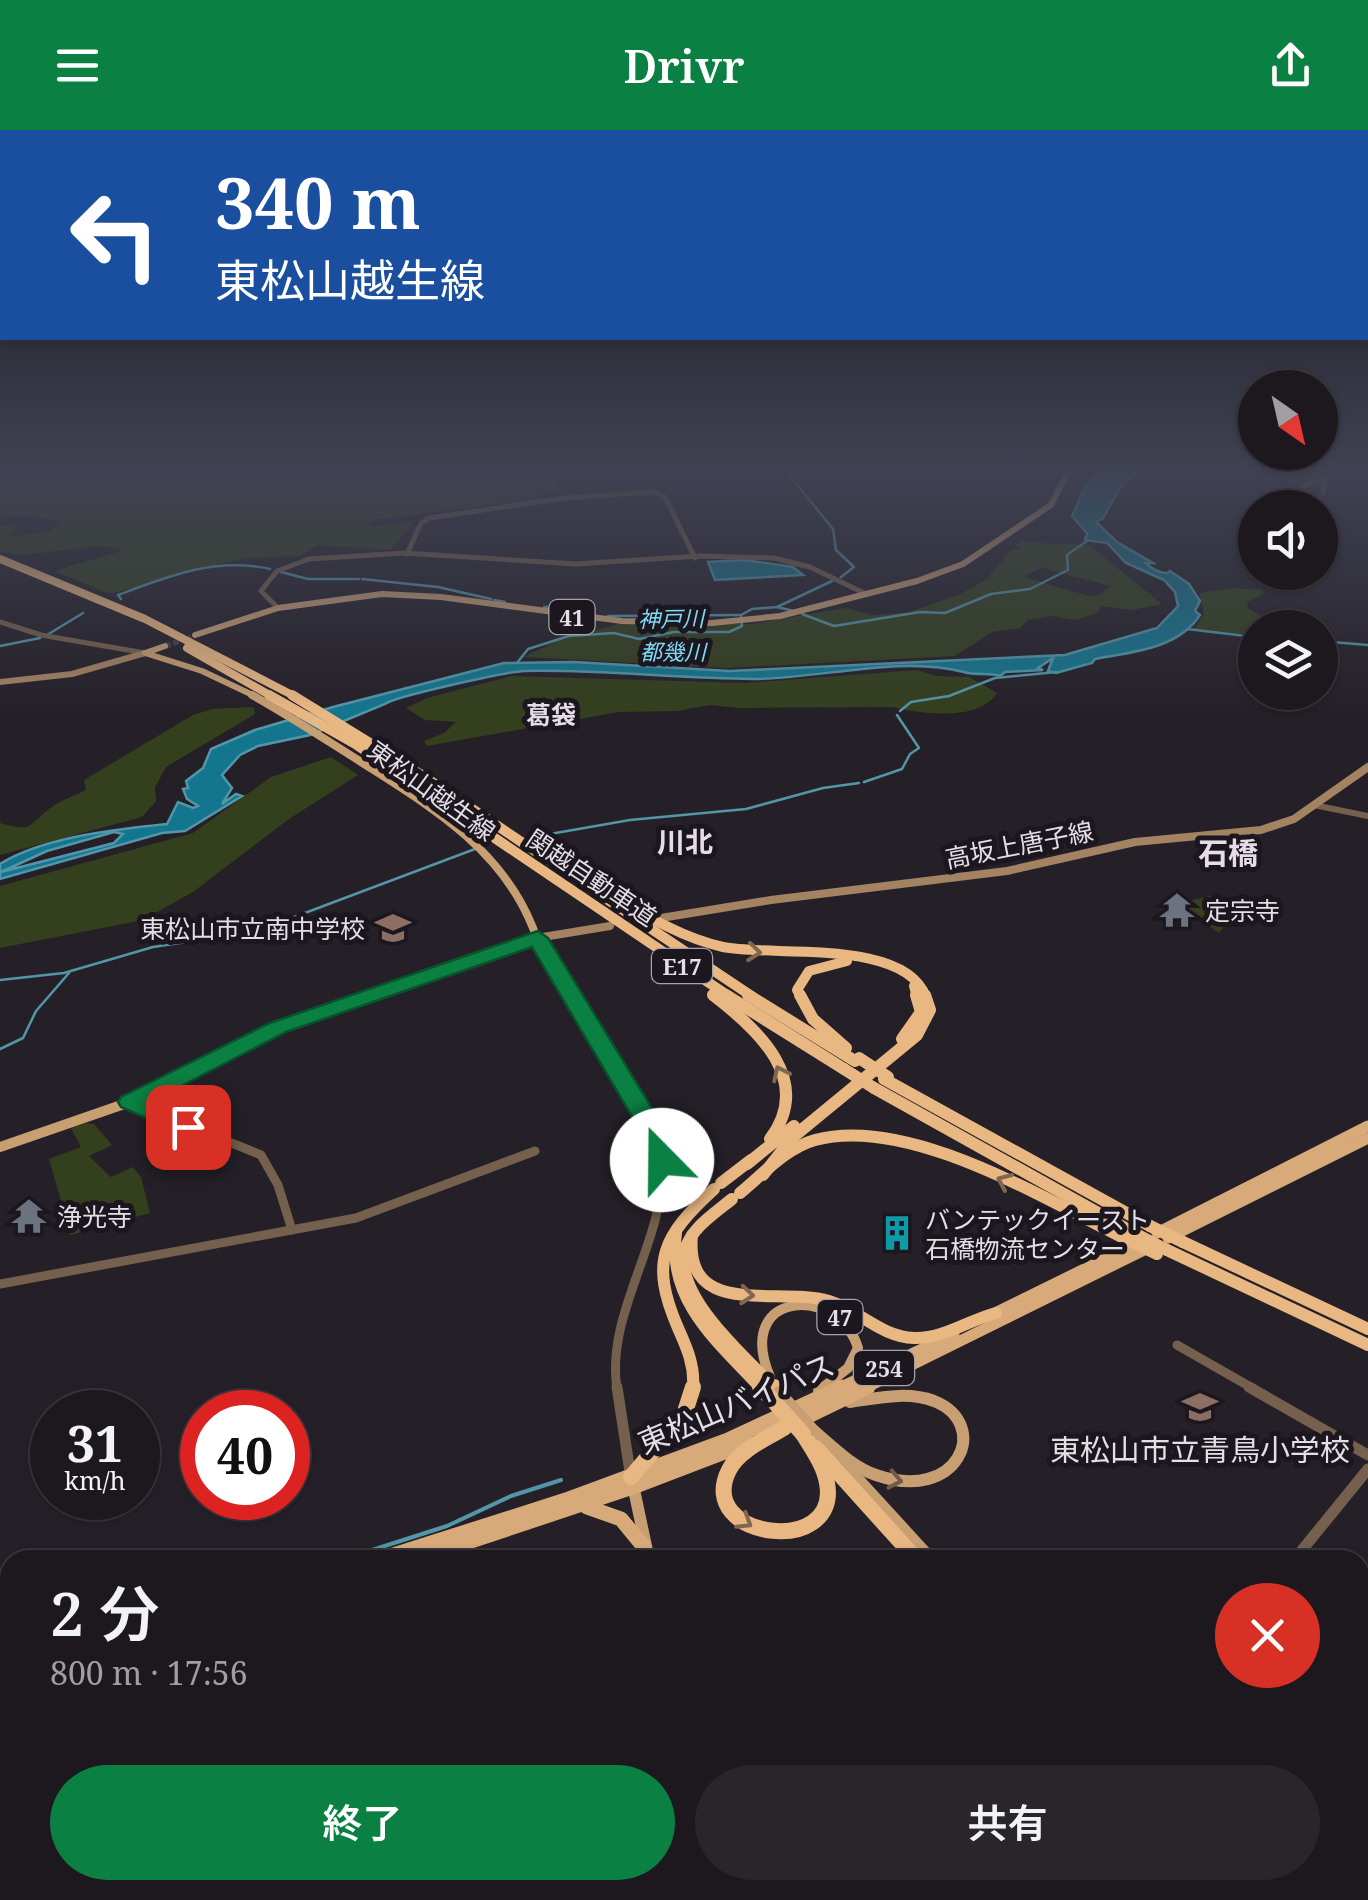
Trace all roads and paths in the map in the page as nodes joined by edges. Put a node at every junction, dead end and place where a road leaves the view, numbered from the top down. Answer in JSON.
{"nodes":[{"id":1,"x":410,"y":549,"type":"edge"},
{"id":2,"x":690,"y":549,"type":"edge"},
{"id":3,"x":986,"y":549,"type":"edge"},
{"id":4,"x":407,"y":554,"type":"junction"},
{"id":5,"x":695,"y":558,"type":"junction"},
{"id":6,"x":0,"y":563,"type":"edge"},
{"id":7,"x":866,"y":594,"type":"junction"},
{"id":8,"x":278,"y":608,"type":"junction"},
{"id":9,"x":0,"y":622,"type":"edge"},
{"id":10,"x":196,"y":635,"type":"tunnel mouth"},
{"id":11,"x":165,"y":646,"type":"tunnel mouth"},
{"id":12,"x":145,"y":653,"type":"junction"},
{"id":13,"x":0,"y":682,"type":"edge"},
{"id":14,"x":1368,"y":767,"type":"edge"},
{"id":15,"x":1314,"y":806,"type":"junction"},
{"id":16,"x":1368,"y":816,"type":"edge"},
{"id":17,"x":539,"y":854,"type":"junction"},
{"id":18,"x":524,"y":858,"type":"joint"},
{"id":19,"x":569,"y":890,"type":"junction"},
{"id":20,"x":661,"y":918,"type":"dead end"},
{"id":21,"x":610,"y":926,"type":"dead end"},
{"id":22,"x":538,"y":938,"type":"junction"},
{"id":23,"x":853,"y":1063,"type":"junction"},
{"id":24,"x":882,"y":1081,"type":"junction"},
{"id":25,"x":130,"y":1102,"type":"junction"},
{"id":26,"x":1368,"y":1126,"type":"edge"},
{"id":27,"x":1368,"y":1138,"type":"edge"},
{"id":28,"x":0,"y":1147,"type":"edge"},
{"id":29,"x":535,"y":1151,"type":"dead end"},
{"id":30,"x":747,"y":1164,"type":"junction"},
{"id":31,"x":763,"y":1175,"type":"junction"},
{"id":32,"x":684,"y":1216,"type":"junction"},
{"id":33,"x":292,"y":1230,"type":"junction"},
{"id":34,"x":692,"y":1236,"type":"junction"},
{"id":35,"x":1129,"y":1236,"type":"junction"},
{"id":36,"x":0,"y":1284,"type":"edge"},
{"id":37,"x":996,"y":1313,"type":"junction"},
{"id":38,"x":1368,"y":1329,"type":"edge"},
{"id":39,"x":1178,"y":1345,"type":"dead end"},
{"id":40,"x":1368,"y":1345,"type":"edge"},
{"id":41,"x":775,"y":1395,"type":"junction"},
{"id":42,"x":826,"y":1408,"type":"junction"},
{"id":43,"x":775,"y":1426,"type":"junction"},
{"id":44,"x":808,"y":1432,"type":"junction"},
{"id":45,"x":1368,"y":1455,"type":"edge"},
{"id":46,"x":1368,"y":1469,"type":"edge"},
{"id":47,"x":632,"y":1482,"type":"junction"},
{"id":48,"x":572,"y":1508,"type":"junction"},
{"id":49,"x":411,"y":1550,"type":"edge"},
{"id":50,"x":444,"y":1550,"type":"edge"},
{"id":51,"x":644,"y":1550,"type":"edge"},
{"id":52,"x":645,"y":1550,"type":"edge"},
{"id":53,"x":908,"y":1550,"type":"edge"},
{"id":54,"x":922,"y":1550,"type":"edge"},
{"id":55,"x":1302,"y":1550,"type":"edge"}],
"edges":[{"from":1,"to":4,"type":"street"},
{"from":2,"to":5,"type":"street"},
{"from":3,"to":7,"type":"main road","number":"41"},
{"from":4,"to":5,"type":"street"},
{"from":4,"to":8,"type":"street"},
{"from":5,"to":7,"type":"street"},
{"from":6,"to":17,"type":"highway","name":"関越自動車道","number":"E17"},
{"from":6,"to":18,"type":"highway","name":"関越自動車道","number":"E17"},
{"from":7,"to":8,"type":"main road","number":"41"},
{"from":8,"to":10,"type":"main road","number":"41"},
{"from":9,"to":12,"type":"street"},
{"from":11,"to":12,"type":"main road"},
{"from":12,"to":13,"type":"main road"},
{"from":12,"to":22,"type":"main road","name":"東松山越生線"},
{"from":14,"to":15,"type":"main road","name":"高坂上唐子線"},
{"from":15,"to":16,"type":"street"},
{"from":15,"to":20,"type":"main road","name":"高坂上唐子線"},
{"from":17,"to":23,"type":"highway","name":"関越自動車道","number":"E17"},
{"from":17,"to":31,"type":"highway","one_way":true},
{"from":18,"to":19,"type":"highway","name":"関越自動車道","number":"E17"},
{"from":19,"to":23,"type":"highway","name":"関越自動車道","number":"E17"},
{"from":30,"to":19,"type":"highway","one_way":true},
{"from":21,"to":22,"type":"main road"},
{"from":22,"to":25,"type":"main road"},
{"from":22,"to":47,"type":"street"},
{"from":23,"to":24,"type":"highway","name":"関越自動車道","number":"E17","bridge":true},
{"from":23,"to":30,"type":"highway"},
{"from":24,"to":35,"type":"highway","name":"関越自動車道","number":"E17"},
{"from":24,"to":38,"type":"highway","name":"関越自動車道","number":"E17","bridge":true},
{"from":25,"to":28,"type":"main road"},
{"from":25,"to":33,"type":"street"},
{"from":26,"to":37,"type":"highway","name":"東松山バイパス","number":"254"},
{"from":27,"to":42,"type":"highway","name":"東松山バイパス","number":"254"},
{"from":29,"to":33,"type":"street"},
{"from":30,"to":32,"type":"highway"},
{"from":31,"to":34,"type":"highway"},
{"from":35,"to":31,"type":"highway","one_way":true},
{"from":32,"to":41,"type":"highway"},
{"from":32,"to":47,"type":"highway"},
{"from":33,"to":36,"type":"street"},
{"from":34,"to":37,"type":"highway","one_way":true},
{"from":34,"to":41,"type":"highway"},
{"from":35,"to":40,"type":"highway","bridge":true},
{"from":37,"to":43,"type":"highway","name":"東松山バイパス","number":"254"},
{"from":39,"to":45,"type":"street"},
{"from":41,"to":43,"type":"main road","number":"47"},
{"from":41,"to":44,"type":"highway","bridge":true},
{"from":42,"to":43,"type":"highway","name":"東松山バイパス","number":"254"},
{"from":44,"to":42,"type":"main road","one_way":true},
{"from":43,"to":44,"type":"highway","one_way":true},
{"from":43,"to":47,"type":"highway","name":"東松山バイパス","number":"254"},
{"from":44,"to":53,"type":"highway"},
{"from":44,"to":54,"type":"main road"},
{"from":46,"to":55,"type":"street"},
{"from":47,"to":48,"type":"highway","name":"東松山バイパス","number":"254"},
{"from":47,"to":49,"type":"highway","name":"東松山バイパス","number":"254"},
{"from":47,"to":52,"type":"main road"},
{"from":48,"to":50,"type":"highway","name":"東松山バイパス","number":"254"},
{"from":48,"to":51,"type":"highway"}]}
